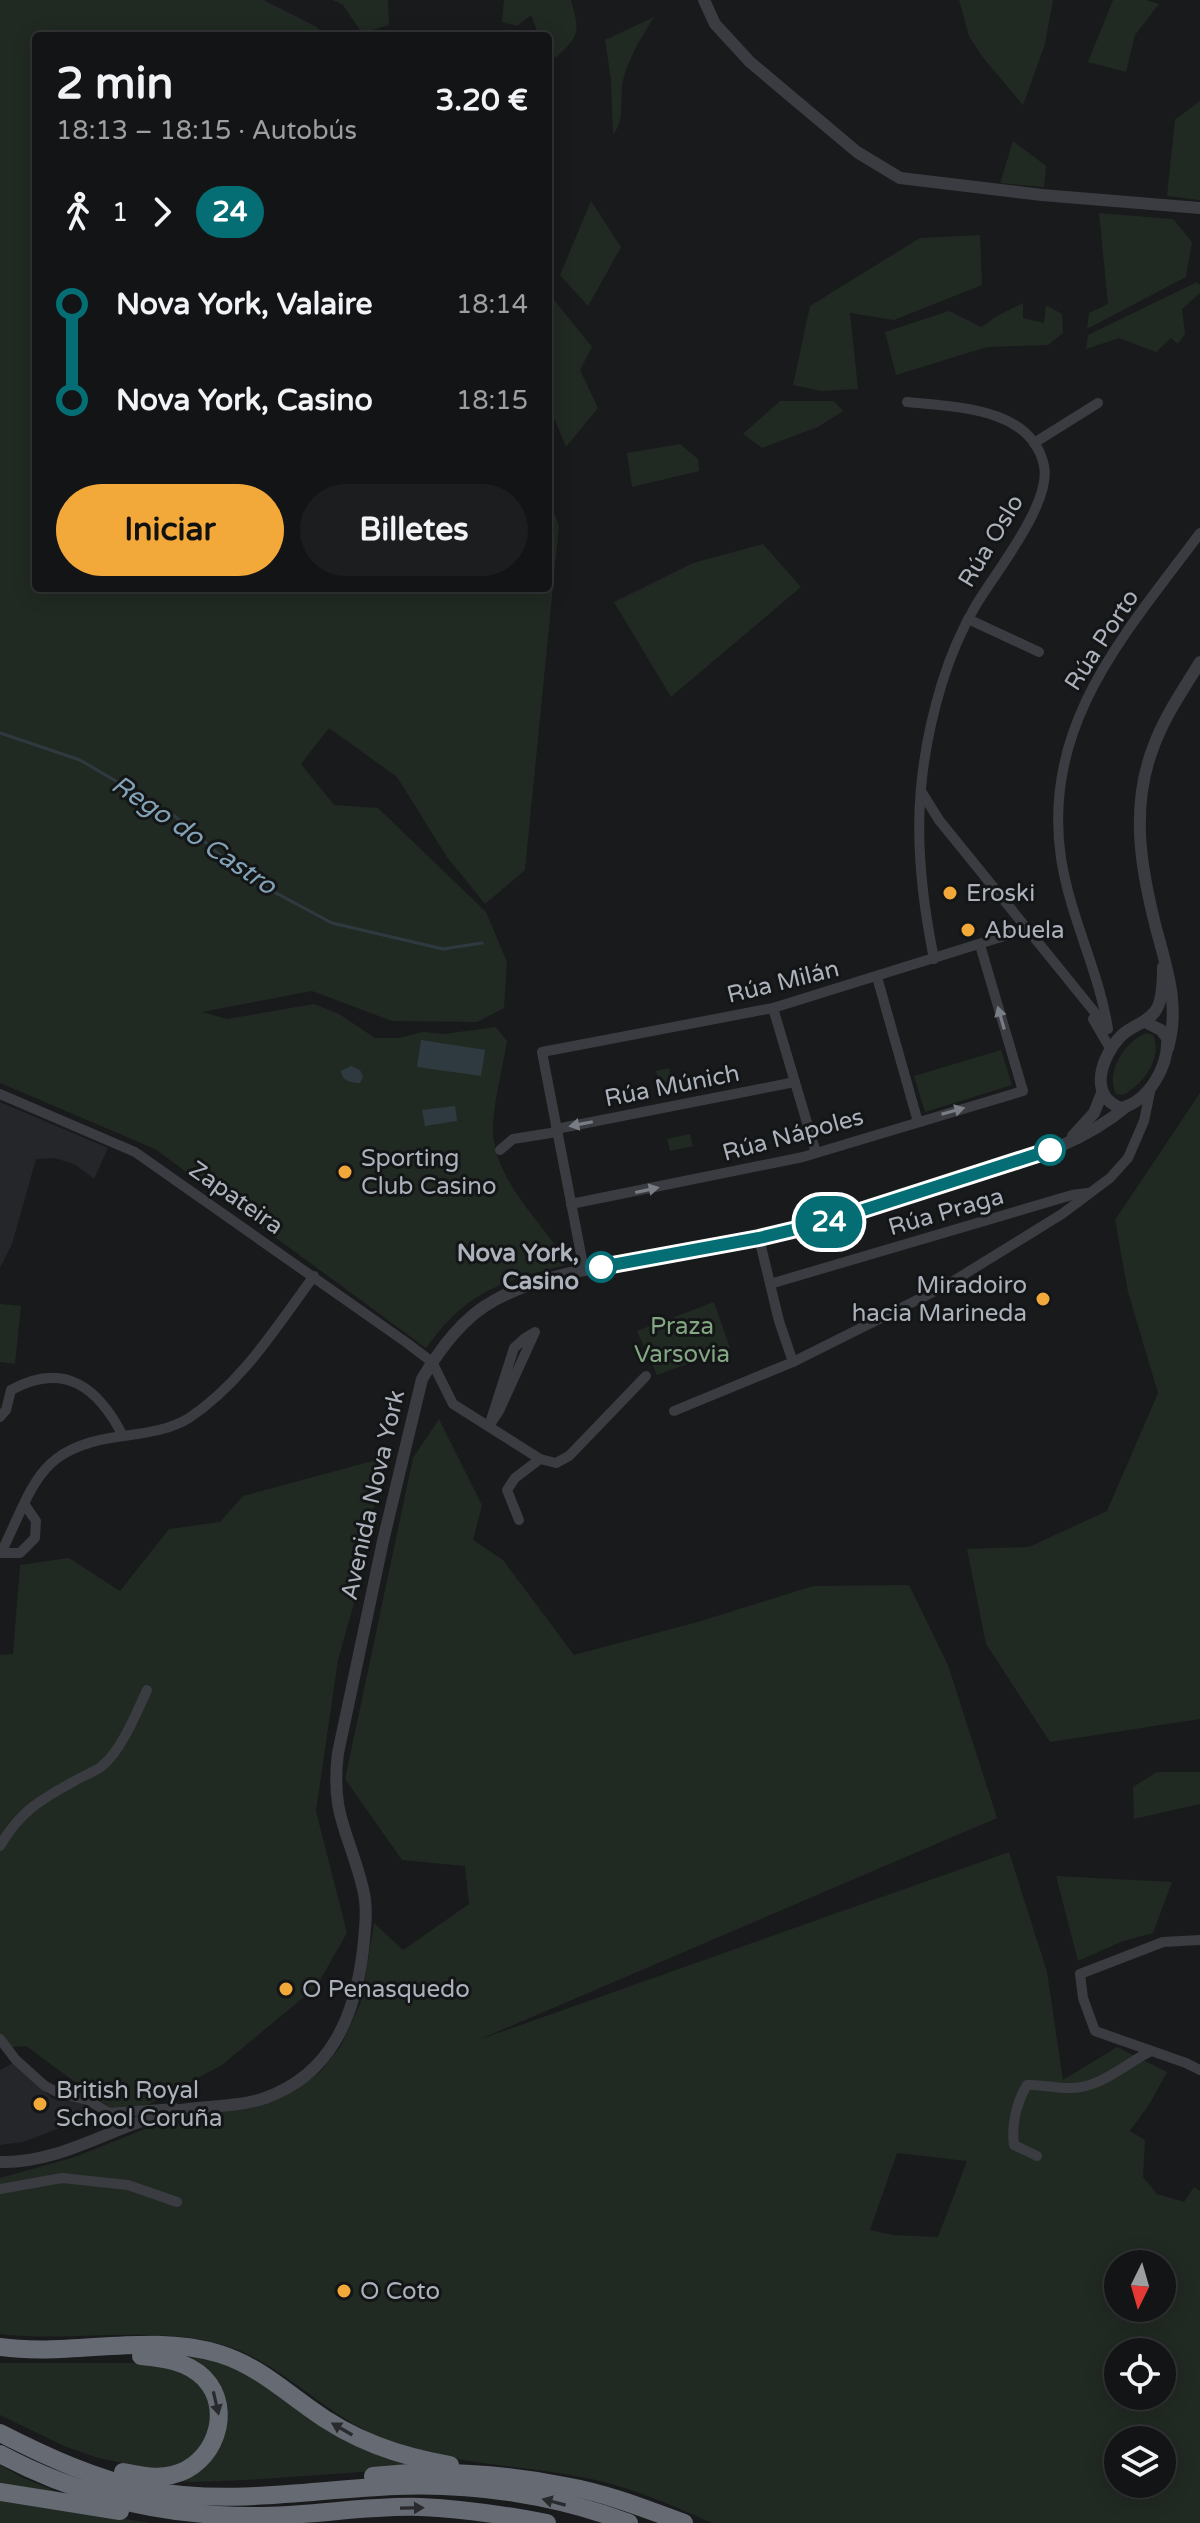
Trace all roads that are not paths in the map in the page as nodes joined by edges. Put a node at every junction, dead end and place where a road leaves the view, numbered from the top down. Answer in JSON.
{"nodes":[{"id":1,"x":704,"y":0,"type":"edge"},
{"id":2,"x":1200,"y":208,"type":"edge"},
{"id":3,"x":907,"y":402,"type":"dead end"},
{"id":4,"x":1098,"y":403,"type":"dead end"},
{"id":5,"x":1034,"y":443,"type":"junction"},
{"id":6,"x":1200,"y":533,"type":"edge"},
{"id":7,"x":968,"y":619,"type":"junction"},
{"id":8,"x":1039,"y":652,"type":"dead end"},
{"id":9,"x":1200,"y":662,"type":"edge"},
{"id":10,"x":921,"y":791,"type":"junction"},
{"id":11,"x":939,"y":820,"type":"junction"},
{"id":12,"x":918,"y":835,"type":"junction"},
{"id":13,"x":1027,"y":929,"type":"junction"},
{"id":14,"x":980,"y":945,"type":"junction"},
{"id":15,"x":1162,"y":952,"type":"junction"},
{"id":16,"x":934,"y":959,"type":"junction"},
{"id":17,"x":1091,"y":968,"type":"junction"},
{"id":18,"x":877,"y":977,"type":"junction"},
{"id":19,"x":1076,"y":989,"type":"junction"},
{"id":20,"x":773,"y":1008,"type":"junction"},
{"id":21,"x":1091,"y":1011,"type":"junction"},
{"id":22,"x":1145,"y":1022,"type":"junction"},
{"id":23,"x":1108,"y":1029,"type":"junction"},
{"id":24,"x":1120,"y":1037,"type":"junction"},
{"id":25,"x":1168,"y":1048,"type":"junction"},
{"id":26,"x":1111,"y":1050,"type":"junction"},
{"id":27,"x":795,"y":1082,"type":"junction"},
{"id":28,"x":1151,"y":1086,"type":"junction"},
{"id":29,"x":1102,"y":1093,"type":"junction"},
{"id":30,"x":0,"y":1094,"type":"edge"},
{"id":31,"x":1130,"y":1105,"type":"junction"},
{"id":32,"x":1144,"y":1121,"type":"junction"},
{"id":33,"x":918,"y":1122,"type":"junction"},
{"id":34,"x":557,"y":1130,"type":"junction"},
{"id":35,"x":500,"y":1150,"type":"dead end"},
{"id":36,"x":1050,"y":1150,"type":"junction"},
{"id":37,"x":816,"y":1153,"type":"junction"},
{"id":38,"x":1088,"y":1193,"type":"junction"},
{"id":39,"x":571,"y":1204,"type":"junction"},
{"id":40,"x":759,"y":1238,"type":"junction"},
{"id":41,"x":584,"y":1270,"type":"junction"},
{"id":42,"x":314,"y":1276,"type":"junction"},
{"id":43,"x":770,"y":1284,"type":"junction"},
{"id":44,"x":432,"y":1362,"type":"junction"},
{"id":45,"x":793,"y":1362,"type":"junction"},
{"id":46,"x":646,"y":1376,"type":"dead end"},
{"id":47,"x":674,"y":1411,"type":"dead end"},
{"id":48,"x":0,"y":1417,"type":"edge"},
{"id":49,"x":489,"y":1426,"type":"junction"},
{"id":50,"x":123,"y":1436,"type":"junction"},
{"id":51,"x":540,"y":1459,"type":"junction"},
{"id":52,"x":25,"y":1505,"type":"junction"},
{"id":53,"x":519,"y":1520,"type":"dead end"},
{"id":54,"x":147,"y":1690,"type":"dead end"},
{"id":55,"x":0,"y":1846,"type":"edge"},
{"id":56,"x":1200,"y":1940,"type":"edge"},
{"id":57,"x":0,"y":2039,"type":"edge"},
{"id":58,"x":1151,"y":2051,"type":"junction"},
{"id":59,"x":1200,"y":2070,"type":"edge"},
{"id":60,"x":202,"y":2107,"type":"junction"},
{"id":61,"x":1037,"y":2156,"type":"dead end"},
{"id":62,"x":0,"y":2162,"type":"edge"},
{"id":63,"x":0,"y":2189,"type":"edge"},
{"id":64,"x":177,"y":2202,"type":"dead end"},
{"id":65,"x":0,"y":2347,"type":"edge"},
{"id":66,"x":0,"y":2358,"type":"edge"},
{"id":67,"x":0,"y":2433,"type":"edge"},
{"id":68,"x":38,"y":2452,"type":"junction"},
{"id":69,"x":0,"y":2454,"type":"edge"},
{"id":70,"x":89,"y":2474,"type":"junction"},
{"id":71,"x":567,"y":2486,"type":"junction"},
{"id":72,"x":0,"y":2492,"type":"edge"},
{"id":73,"x":250,"y":2516,"type":"junction"},
{"id":74,"x":224,"y":2523,"type":"edge"},
{"id":75,"x":547,"y":2523,"type":"edge"},
{"id":76,"x":629,"y":2523,"type":"edge"},
{"id":77,"x":684,"y":2523,"type":"edge"}],
"edges":[{"from":1,"to":2,"type":"street"},
{"from":3,"to":5,"type":"street"},
{"from":4,"to":5,"type":"street"},
{"from":5,"to":7,"type":"street","name":"Rúa Oslo"},
{"from":6,"to":17,"type":"street","name":"Rúa Porto"},
{"from":7,"to":8,"type":"street"},
{"from":7,"to":10,"type":"street","name":"Rúa Oslo"},
{"from":9,"to":15,"type":"street"},
{"from":10,"to":11,"type":"street"},
{"from":10,"to":12,"type":"street","name":"Rúa Oslo"},
{"from":11,"to":12,"type":"street"},
{"from":11,"to":13,"type":"street"},
{"from":12,"to":16,"type":"street","name":"Rúa Oslo"},
{"from":13,"to":14,"type":"street","name":"Rúa Milán"},
{"from":13,"to":19,"type":"street"},
{"from":14,"to":16,"type":"street","name":"Rúa Milán"},
{"from":33,"to":14,"type":"street","name":"Rúa Nápoles","one_way":true},
{"from":15,"to":22,"type":"street"},
{"from":15,"to":25,"type":"street"},
{"from":16,"to":18,"type":"street","name":"Rúa Milán"},
{"from":17,"to":19,"type":"street"},
{"from":17,"to":21,"type":"street","name":"Rúa Porto"},
{"from":17,"to":23,"type":"street","name":"Rúa Porto"},
{"from":18,"to":20,"type":"street","name":"Rúa Milán"},
{"from":18,"to":33,"type":"street"},
{"from":19,"to":21,"type":"street"},
{"from":20,"to":27,"type":"street"},
{"from":20,"to":34,"type":"street","name":"Rúa Milán"},
{"from":21,"to":23,"type":"street"},
{"from":21,"to":26,"type":"street"},
{"from":22,"to":24,"type":"street"},
{"from":22,"to":25,"type":"street"},
{"from":23,"to":24,"type":"street"},
{"from":24,"to":26,"type":"street"},
{"from":25,"to":28,"type":"street"},
{"from":26,"to":29,"type":"street"},
{"from":27,"to":34,"type":"street","name":"Rúa Múnich","one_way":true},
{"from":27,"to":37,"type":"street"},
{"from":28,"to":31,"type":"street"},
{"from":28,"to":32,"type":"street"},
{"from":29,"to":31,"type":"street"},
{"from":29,"to":36,"type":"street","name":"Avenida Nova York"},
{"from":30,"to":42,"type":"street","name":"Zapateira"},
{"from":31,"to":32,"type":"street"},
{"from":31,"to":36,"type":"street","name":"Avenida Nova York"},
{"from":32,"to":38,"type":"street"},
{"from":33,"to":37,"type":"street","name":"Rúa Nápoles"},
{"from":34,"to":35,"type":"street","name":"Rúa Múnich"},
{"from":34,"to":39,"type":"street"},
{"from":36,"to":40,"type":"street","name":"Avenida Nova York"},
{"from":39,"to":37,"type":"street","name":"Rúa Nápoles","one_way":true},
{"from":38,"to":43,"type":"street","name":"Rúa Praga"},
{"from":38,"to":45,"type":"street"},
{"from":39,"to":41,"type":"street"},
{"from":40,"to":41,"type":"street","name":"Avenida Nova York"},
{"from":40,"to":43,"type":"street"},
{"from":41,"to":44,"type":"street","name":"Avenida Nova York"},
{"from":42,"to":44,"type":"street","name":"Zapateira"},
{"from":42,"to":50,"type":"street"},
{"from":43,"to":45,"type":"street"},
{"from":44,"to":49,"type":"street"},
{"from":44,"to":60,"type":"street","name":"Avenida Nova York"},
{"from":45,"to":47,"type":"street"},
{"from":46,"to":51,"type":"street"},
{"from":48,"to":50,"type":"street"},
{"from":49,"to":49,"type":"street"},
{"from":49,"to":51,"type":"street"},
{"from":50,"to":52,"type":"street"},
{"from":51,"to":53,"type":"street"},
{"from":52,"to":52,"type":"street"},
{"from":54,"to":55,"type":"street"},
{"from":56,"to":58,"type":"street"},
{"from":57,"to":60,"type":"street","name":"Avenida Nova York"},
{"from":58,"to":59,"type":"street"},
{"from":58,"to":61,"type":"street"},
{"from":60,"to":62,"type":"street","name":"Avenida Nova York"},
{"from":63,"to":64,"type":"street"},
{"from":71,"to":65,"type":"highway","one_way":true},
{"from":66,"to":68,"type":"highway","one_way":true},
{"from":67,"to":68,"type":"highway"},
{"from":68,"to":70,"type":"highway"},
{"from":69,"to":73,"type":"highway"},
{"from":70,"to":71,"type":"highway"},
{"from":76,"to":70,"type":"highway","one_way":true},
{"from":71,"to":77,"type":"highway"},
{"from":72,"to":74,"type":"highway"},
{"from":73,"to":74,"type":"highway"},
{"from":73,"to":75,"type":"highway","one_way":true}]}
